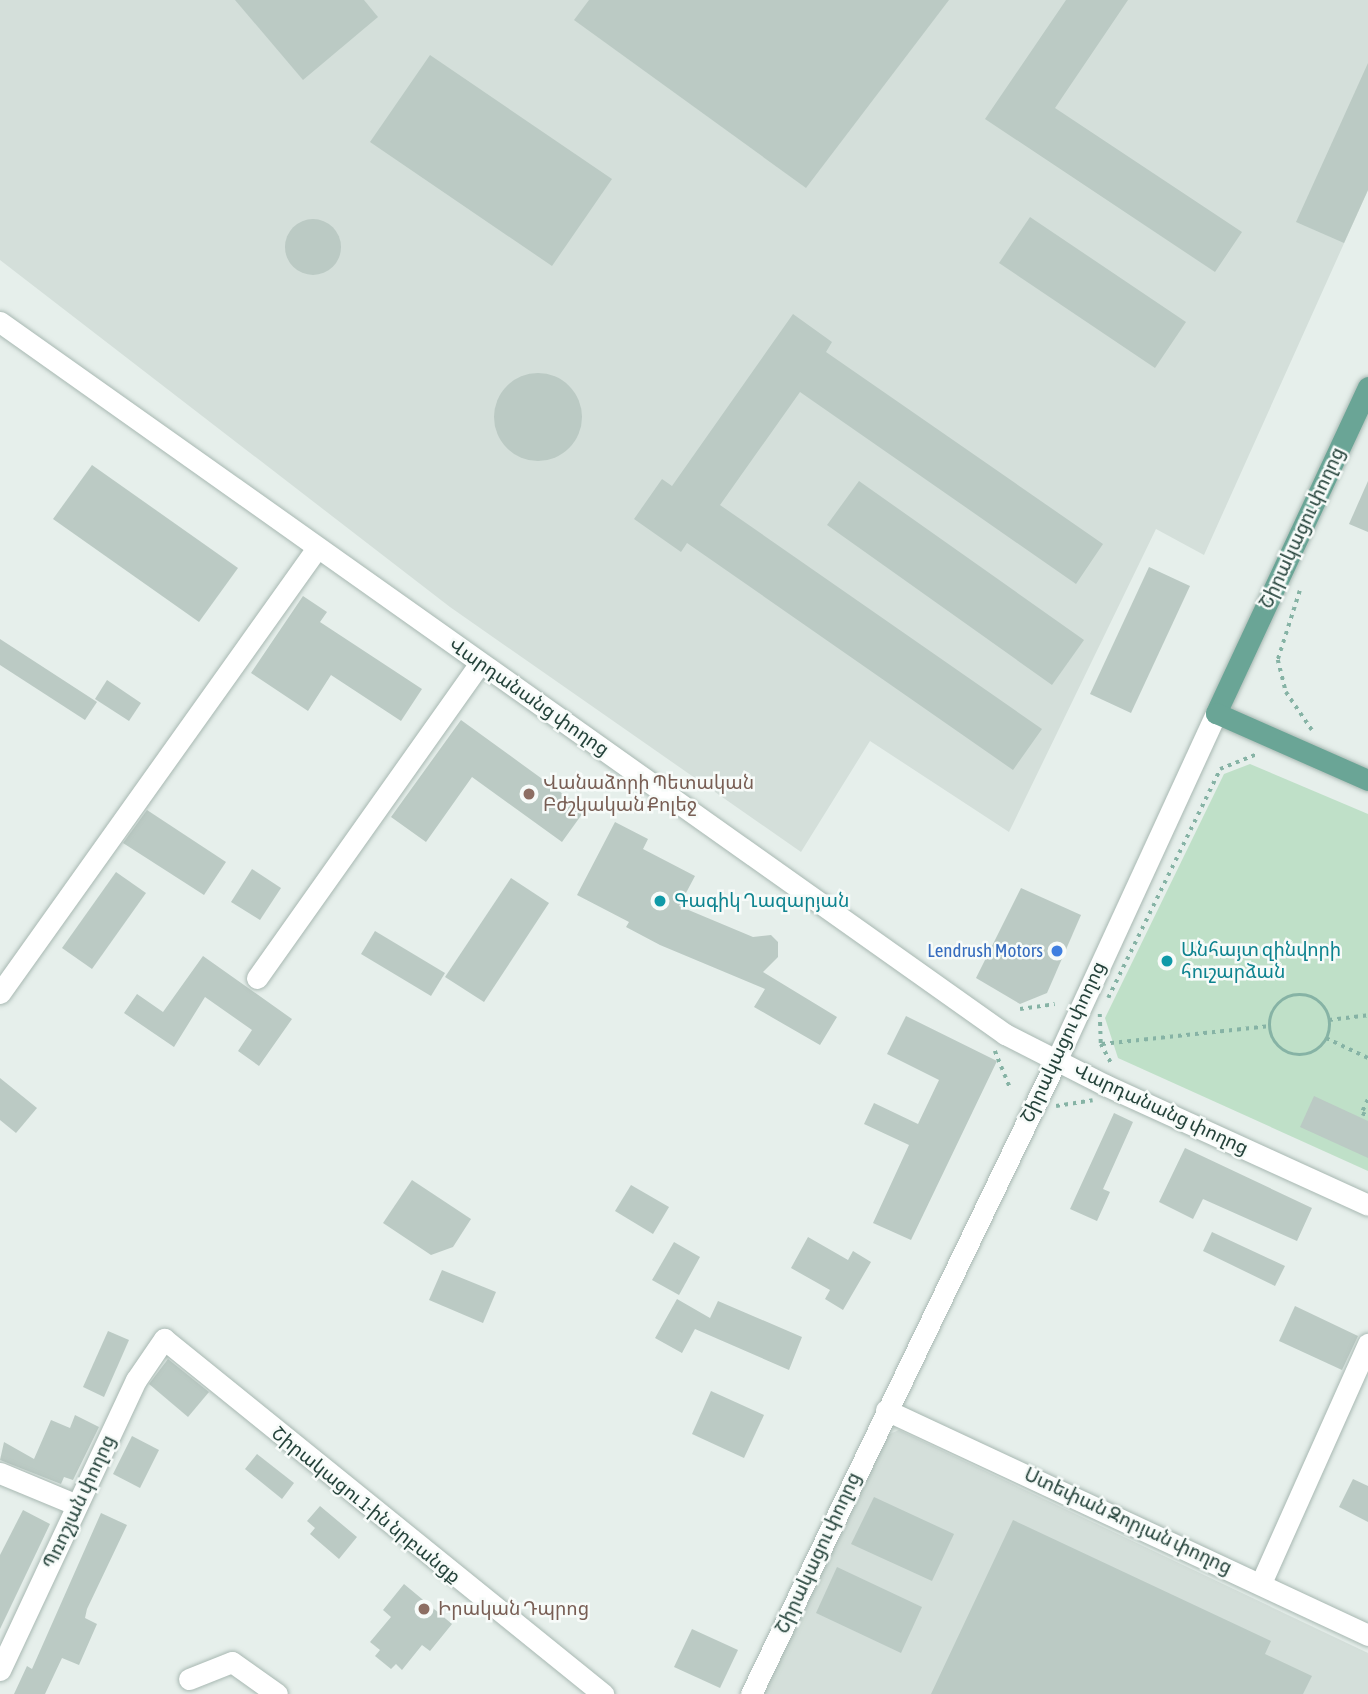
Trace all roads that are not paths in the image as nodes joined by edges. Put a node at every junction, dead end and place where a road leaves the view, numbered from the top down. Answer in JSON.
{"nodes":[{"id":1,"x":0,"y":322,"type":"edge"},
{"id":2,"x":1366,"y":394,"type":"edge"},
{"id":3,"x":317,"y":548,"type":"junction"},
{"id":4,"x":480,"y":663,"type":"junction"},
{"id":5,"x":1216,"y":713,"type":"junction"},
{"id":6,"x":1368,"y":780,"type":"edge"},
{"id":7,"x":257,"y":978,"type":"dead end"},
{"id":8,"x":0,"y":993,"type":"edge"},
{"id":9,"x":1057,"y":1059,"type":"junction"},
{"id":10,"x":1368,"y":1206,"type":"edge"},
{"id":11,"x":164,"y":1339,"type":"joint"},
{"id":12,"x":1368,"y":1344,"type":"edge"},
{"id":13,"x":886,"y":1410,"type":"junction"},
{"id":14,"x":0,"y":1473,"type":"edge"},
{"id":15,"x":77,"y":1505,"type":"junction"},
{"id":16,"x":1261,"y":1583,"type":"junction"},
{"id":17,"x":1368,"y":1635,"type":"edge"},
{"id":18,"x":0,"y":1670,"type":"edge"},
{"id":19,"x":189,"y":1679,"type":"dead end"},
{"id":20,"x":277,"y":1694,"type":"edge"},
{"id":21,"x":603,"y":1694,"type":"edge"},
{"id":22,"x":751,"y":1694,"type":"edge"}],
"edges":[{"from":1,"to":3,"type":"street","name":"Վարդանանց փողոց"},
{"from":2,"to":5,"type":"main road","name":"Շիրակացու փողոց"},
{"from":3,"to":4,"type":"street","name":"Վարդանանց փողոց"},
{"from":3,"to":8,"type":"street"},
{"from":4,"to":7,"type":"street"},
{"from":4,"to":9,"type":"street","name":"Վարդանանց փողոց"},
{"from":5,"to":6,"type":"main road"},
{"from":5,"to":9,"type":"street","name":"Շիրակացու փողոց"},
{"from":9,"to":10,"type":"street","name":"Վարդանանց փողոց"},
{"from":9,"to":13,"type":"street","name":"Շիրակացու փողոց"},
{"from":11,"to":15,"type":"street","name":"Պռոշյան փողոց"},
{"from":11,"to":21,"type":"street","name":"Շիրակացու 1-ին նրբանցք"},
{"from":12,"to":16,"type":"street"},
{"from":13,"to":16,"type":"street","name":"Ստեփան Զորյան փողոց"},
{"from":13,"to":22,"type":"street","name":"Շիրակացու փողոց"},
{"from":14,"to":15,"type":"street"},
{"from":15,"to":18,"type":"street","name":"Պռոշյան փողոց"},
{"from":16,"to":17,"type":"street","name":"Ստեփան Զորյան փողոց"},
{"from":19,"to":20,"type":"street"}]}
